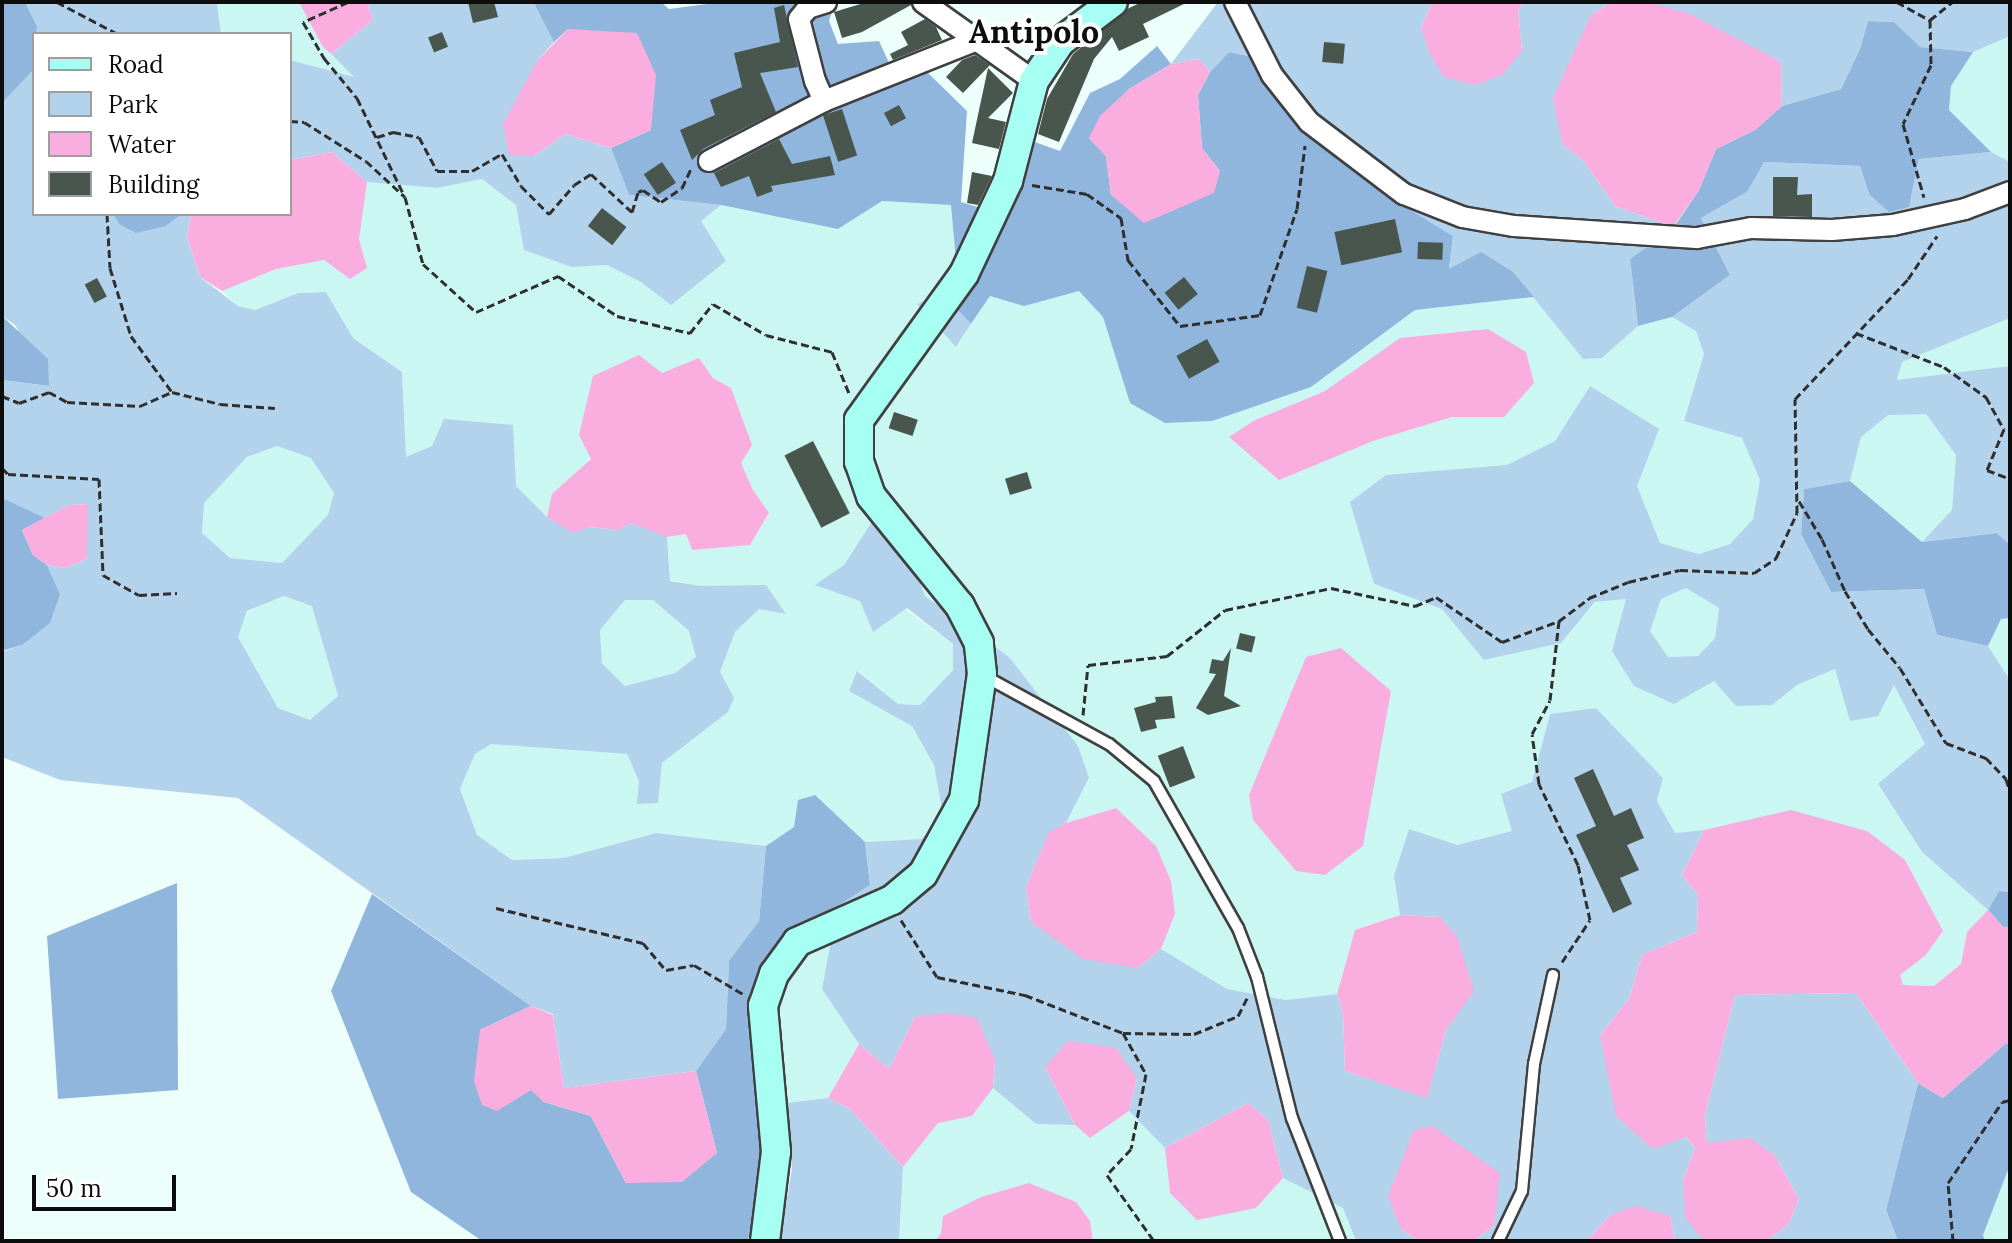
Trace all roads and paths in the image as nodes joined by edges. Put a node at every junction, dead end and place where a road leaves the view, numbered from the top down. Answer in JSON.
{"nodes":[{"id":1,"x":57,"y":2,"type":"edge"},
{"id":2,"x":348,"y":2,"type":"edge"},
{"id":3,"x":826,"y":2,"type":"edge"},
{"id":4,"x":923,"y":2,"type":"edge"},
{"id":5,"x":1113,"y":2,"type":"edge"},
{"id":6,"x":1235,"y":2,"type":"edge"},
{"id":7,"x":1897,"y":2,"type":"edge"},
{"id":8,"x":1952,"y":2,"type":"edge"},
{"id":9,"x":1930,"y":20,"type":"junction"},
{"id":10,"x":114,"y":32,"type":"edge"},
{"id":11,"x":977,"y":40,"type":"junction"},
{"id":12,"x":1034,"y":81,"type":"junction"},
{"id":13,"x":824,"y":101,"type":"junction"},
{"id":14,"x":292,"y":121,"type":"edge"},
{"id":15,"x":1309,"y":122,"type":"junction"},
{"id":16,"x":377,"y":137,"type":"junction"},
{"id":17,"x":709,"y":161,"type":"joint"},
{"id":18,"x":1008,"y":181,"type":"junction"},
{"id":19,"x":2010,"y":192,"type":"edge"},
{"id":20,"x":405,"y":197,"type":"junction"},
{"id":21,"x":1965,"y":209,"type":"junction"},
{"id":22,"x":107,"y":216,"type":"edge"},
{"id":23,"x":1929,"y":217,"type":"junction"},
{"id":24,"x":1856,"y":333,"type":"junction"},
{"id":25,"x":172,"y":392,"type":"junction"},
{"id":26,"x":2,"y":396,"type":"edge"},
{"id":27,"x":275,"y":408,"type":"dead end"},
{"id":28,"x":859,"y":420,"type":"junction"},
{"id":29,"x":2,"y":468,"type":"edge"},
{"id":30,"x":2010,"y":479,"type":"edge"},
{"id":31,"x":1797,"y":498,"type":"junction"},
{"id":32,"x":177,"y":593,"type":"dead end"},
{"id":33,"x":1559,"y":621,"type":"junction"},
{"id":34,"x":982,"y":674,"type":"junction"},
{"id":35,"x":1082,"y":729,"type":"junction"},
{"id":36,"x":2010,"y":791,"type":"edge"},
{"id":37,"x":892,"y":900,"type":"junction"},
{"id":38,"x":496,"y":908,"type":"dead end"},
{"id":39,"x":1553,"y":975,"type":"joint"},
{"id":40,"x":1257,"y":977,"type":"junction"},
{"id":41,"x":763,"y":1006,"type":"junction"},
{"id":42,"x":1123,"y":1033,"type":"junction"},
{"id":43,"x":2010,"y":1100,"type":"edge"},
{"id":44,"x":765,"y":1241,"type":"edge"},
{"id":45,"x":1154,"y":1241,"type":"edge"},
{"id":46,"x":1340,"y":1241,"type":"edge"},
{"id":47,"x":1498,"y":1241,"type":"edge"},
{"id":48,"x":1953,"y":1241,"type":"edge"}],
"edges":[{"from":1,"to":10,"type":"path"},
{"from":2,"to":16,"type":"path"},
{"from":3,"to":13,"type":"street"},
{"from":4,"to":11,"type":"street"},
{"from":5,"to":12,"type":"street"},
{"from":6,"to":15,"type":"street"},
{"from":7,"to":9,"type":"path"},
{"from":8,"to":9,"type":"path"},
{"from":9,"to":23,"type":"path"},
{"from":11,"to":12,"type":"street"},
{"from":11,"to":13,"type":"street"},
{"from":12,"to":18,"type":"street"},
{"from":13,"to":17,"type":"street"},
{"from":14,"to":20,"type":"path"},
{"from":15,"to":18,"type":"path"},
{"from":15,"to":23,"type":"street"},
{"from":16,"to":17,"type":"path"},
{"from":16,"to":20,"type":"path"},
{"from":18,"to":28,"type":"street"},
{"from":19,"to":21,"type":"street"},
{"from":20,"to":28,"type":"path"},
{"from":21,"to":23,"type":"street"},
{"from":21,"to":24,"type":"path"},
{"from":22,"to":25,"type":"path"},
{"from":24,"to":30,"type":"path"},
{"from":24,"to":31,"type":"path"},
{"from":25,"to":26,"type":"path"},
{"from":25,"to":27,"type":"path"},
{"from":28,"to":34,"type":"street"},
{"from":29,"to":32,"type":"path"},
{"from":31,"to":33,"type":"path"},
{"from":31,"to":36,"type":"path"},
{"from":33,"to":35,"type":"path"},
{"from":33,"to":39,"type":"path"},
{"from":34,"to":35,"type":"lane"},
{"from":34,"to":37,"type":"street"},
{"from":35,"to":40,"type":"lane"},
{"from":37,"to":41,"type":"street"},
{"from":37,"to":42,"type":"path"},
{"from":38,"to":41,"type":"path"},
{"from":39,"to":47,"type":"lane"},
{"from":40,"to":42,"type":"path"},
{"from":40,"to":46,"type":"lane"},
{"from":41,"to":44,"type":"street"},
{"from":42,"to":45,"type":"path"},
{"from":43,"to":48,"type":"path"}]}
